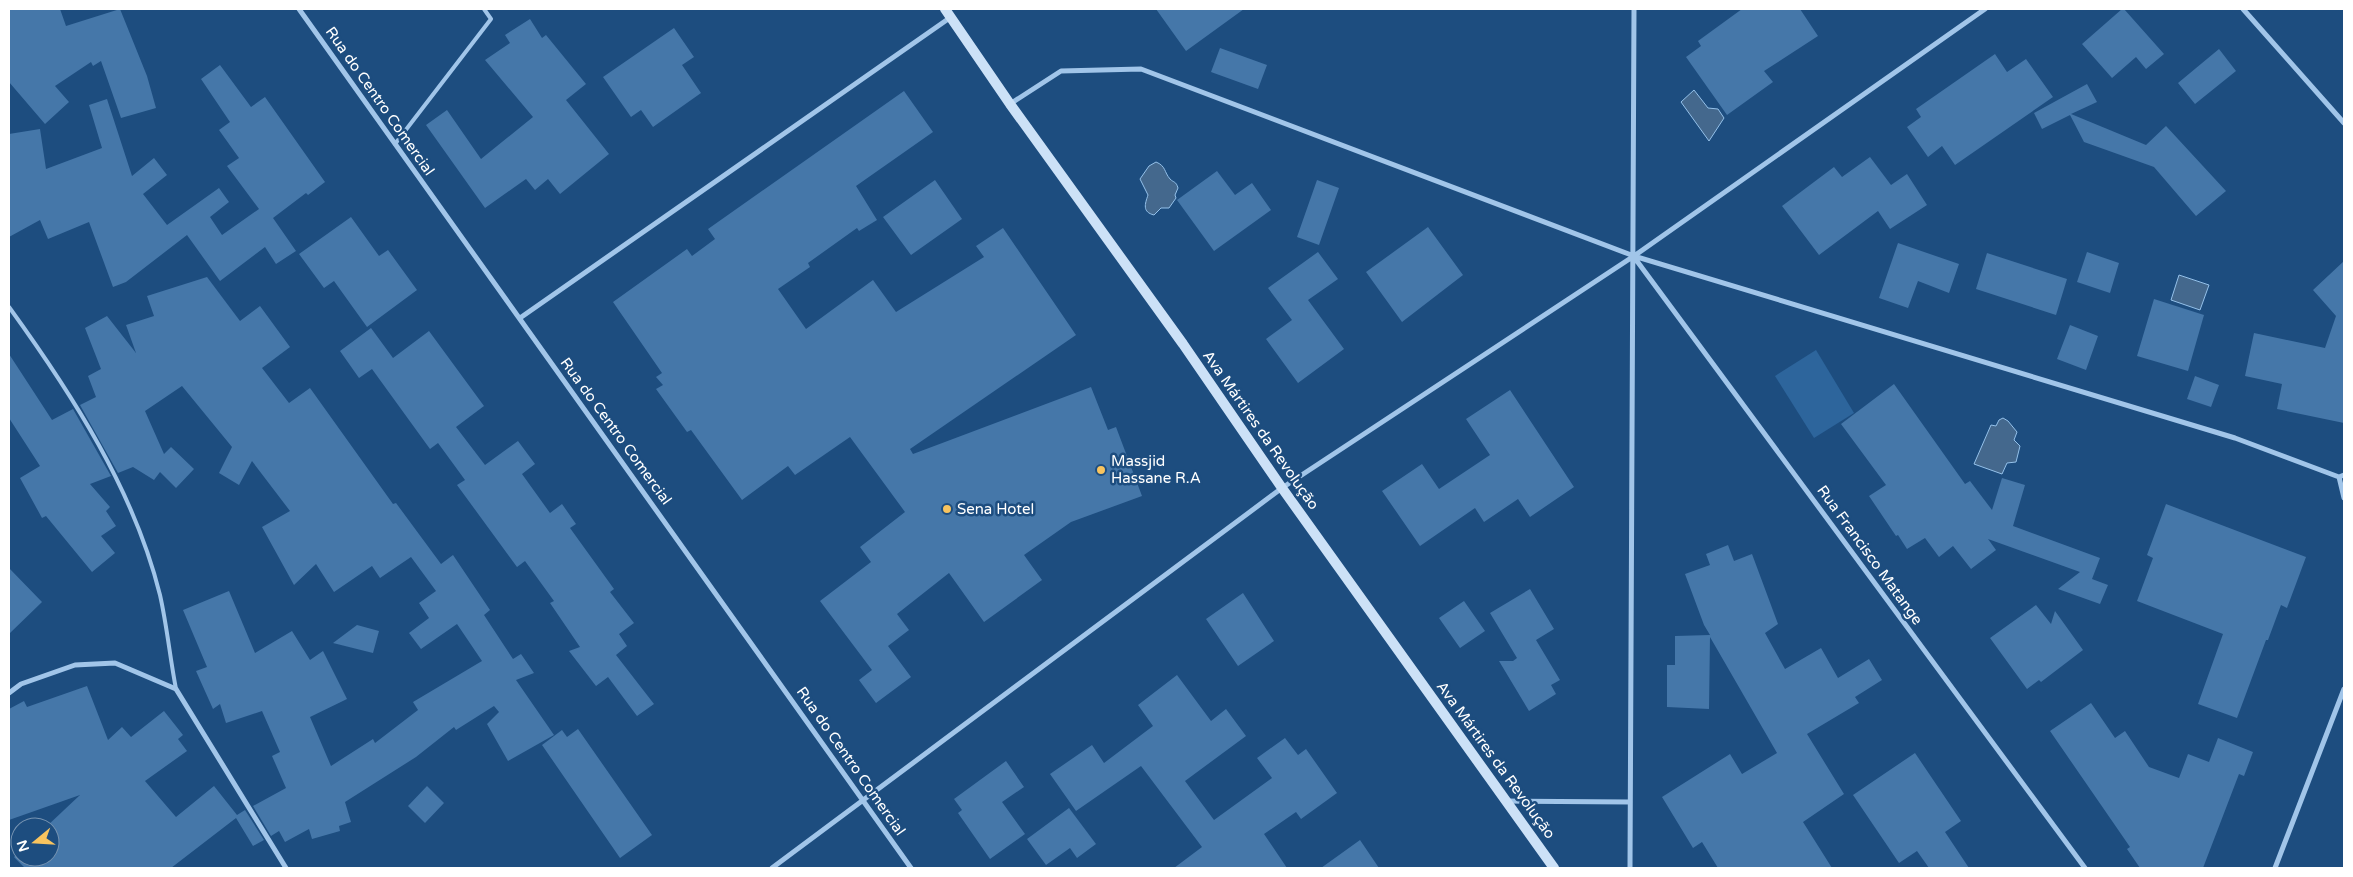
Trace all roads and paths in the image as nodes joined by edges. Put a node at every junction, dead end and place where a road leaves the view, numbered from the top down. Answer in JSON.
{"nodes":[{"id":1,"x":299,"y":9,"type":"edge"},
{"id":2,"x":484,"y":9,"type":"edge"},
{"id":3,"x":1634,"y":9,"type":"edge"},
{"id":4,"x":1985,"y":9,"type":"edge"},
{"id":5,"x":2243,"y":9,"type":"edge"},
{"id":6,"x":948,"y":13,"type":"edge"},
{"id":7,"x":1010,"y":104,"type":"junction"},
{"id":8,"x":2344,"y":122,"type":"edge"},
{"id":9,"x":395,"y":144,"type":"junction"},
{"id":10,"x":1634,"y":256,"type":"junction"},
{"id":11,"x":9,"y":307,"type":"edge"},
{"id":12,"x":520,"y":318,"type":"junction"},
{"id":13,"x":2342,"y":476,"type":"edge"},
{"id":14,"x":1282,"y":488,"type":"junction"},
{"id":15,"x":2344,"y":498,"type":"edge"},
{"id":16,"x":176,"y":689,"type":"junction"},
{"id":17,"x":2344,"y":689,"type":"edge"},
{"id":18,"x":9,"y":693,"type":"edge"},
{"id":19,"x":863,"y":799,"type":"junction"},
{"id":20,"x":1507,"y":801,"type":"junction"},
{"id":21,"x":1630,"y":802,"type":"junction"},
{"id":22,"x":286,"y":868,"type":"edge"},
{"id":23,"x":772,"y":868,"type":"edge"},
{"id":24,"x":911,"y":868,"type":"edge"},
{"id":25,"x":1554,"y":868,"type":"edge"},
{"id":26,"x":1630,"y":868,"type":"edge"},
{"id":27,"x":2085,"y":868,"type":"edge"},
{"id":28,"x":2275,"y":868,"type":"edge"}],
"edges":[{"from":1,"to":9,"type":"street","name":"Rua do Centro Comercial"},
{"from":2,"to":9,"type":"lane"},
{"from":3,"to":10,"type":"street"},
{"from":4,"to":10,"type":"street"},
{"from":5,"to":8,"type":"street"},
{"from":6,"to":7,"type":"street","name":"Ava Mártires da Revolução"},
{"from":6,"to":12,"type":"street"},
{"from":7,"to":10,"type":"street"},
{"from":7,"to":14,"type":"street","name":"Ava Mártires da Revolução"},
{"from":9,"to":12,"type":"street","name":"Rua do Centro Comercial"},
{"from":10,"to":13,"type":"street"},
{"from":10,"to":14,"type":"street"},
{"from":10,"to":21,"type":"street"},
{"from":10,"to":27,"type":"street","name":"Rua Francisco Matange"},
{"from":11,"to":16,"type":"lane"},
{"from":12,"to":19,"type":"street","name":"Rua do Centro Comercial"},
{"from":13,"to":15,"type":"street"},
{"from":14,"to":19,"type":"street"},
{"from":14,"to":20,"type":"street","name":"Ava Mártires da Revolução"},
{"from":16,"to":18,"type":"street"},
{"from":16,"to":22,"type":"street"},
{"from":17,"to":28,"type":"street"},
{"from":19,"to":23,"type":"street"},
{"from":19,"to":24,"type":"street","name":"Rua do Centro Comercial"},
{"from":20,"to":21,"type":"street"},
{"from":20,"to":25,"type":"street","name":"Ava Mártires da Revolução"},
{"from":21,"to":26,"type":"street"}]}
